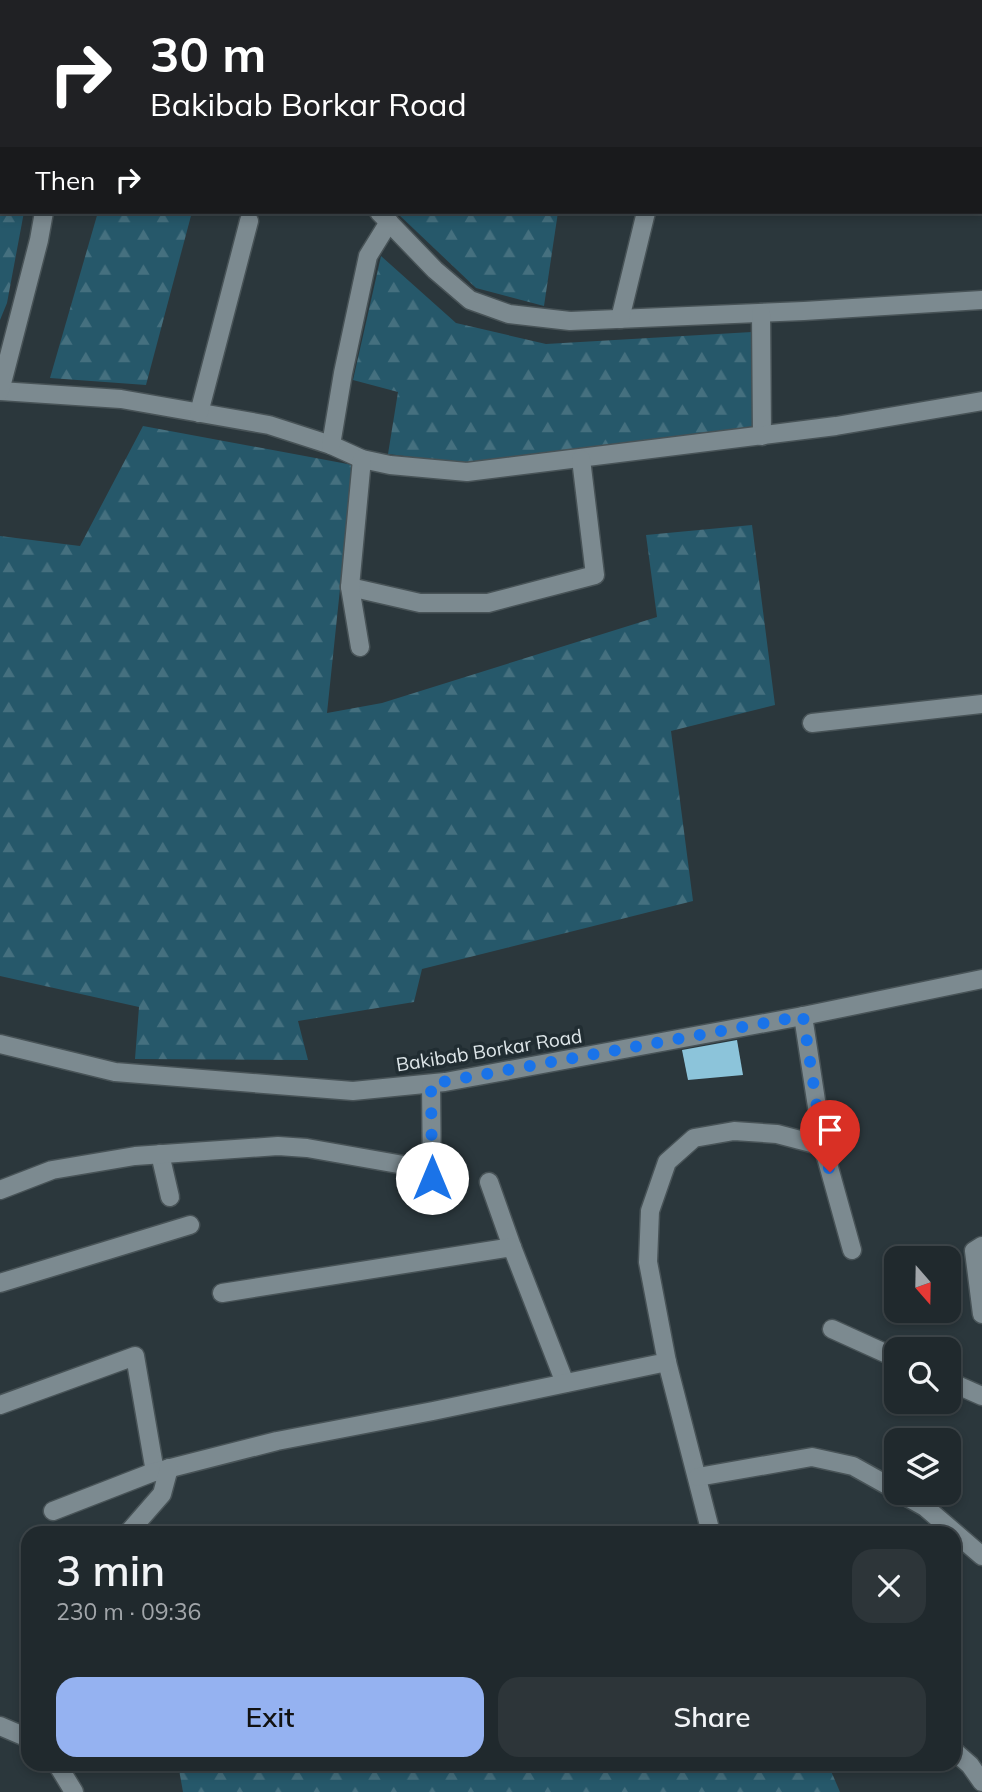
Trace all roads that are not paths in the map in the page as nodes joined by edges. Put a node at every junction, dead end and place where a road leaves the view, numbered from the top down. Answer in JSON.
{"nodes":[{"id":1,"x":44,"y":214,"type":"edge"},
{"id":2,"x":646,"y":214,"type":"edge"},
{"id":3,"x":384,"y":217,"type":"edge"},
{"id":4,"x":249,"y":221,"type":"dead end"},
{"id":5,"x":982,"y":300,"type":"edge"},
{"id":6,"x":761,"y":313,"type":"junction"},
{"id":7,"x":620,"y":319,"type":"junction"},
{"id":8,"x":0,"y":391,"type":"edge"},
{"id":9,"x":982,"y":401,"type":"edge"},
{"id":10,"x":198,"y":413,"type":"junction"},
{"id":11,"x":762,"y":436,"type":"junction"},
{"id":12,"x":331,"y":445,"type":"junction"},
{"id":13,"x":362,"y":459,"type":"junction"},
{"id":14,"x":581,"y":459,"type":"junction"},
{"id":15,"x":350,"y":587,"type":"junction"},
{"id":16,"x":360,"y":647,"type":"dead end"},
{"id":17,"x":982,"y":704,"type":"edge"},
{"id":18,"x":812,"y":723,"type":"dead end"},
{"id":19,"x":982,"y":979,"type":"edge"},
{"id":20,"x":803,"y":1016,"type":"junction"},
{"id":21,"x":0,"y":1044,"type":"edge"},
{"id":22,"x":431,"y":1084,"type":"junction"},
{"id":23,"x":823,"y":1146,"type":"junction"},
{"id":24,"x":160,"y":1154,"type":"junction"},
{"id":25,"x":489,"y":1182,"type":"dead end"},
{"id":26,"x":0,"y":1190,"type":"edge"},
{"id":27,"x":170,"y":1198,"type":"dead end"},
{"id":28,"x":190,"y":1225,"type":"dead end"},
{"id":29,"x":512,"y":1247,"type":"junction"},
{"id":30,"x":982,"y":1247,"type":"edge"},
{"id":31,"x":852,"y":1250,"type":"dead end"},
{"id":32,"x":0,"y":1283,"type":"edge"},
{"id":33,"x":222,"y":1293,"type":"dead end"},
{"id":34,"x":982,"y":1314,"type":"edge"},
{"id":35,"x":831,"y":1329,"type":"dead end"},
{"id":36,"x":884,"y":1353,"type":"edge"},
{"id":37,"x":667,"y":1362,"type":"junction"},
{"id":38,"x":565,"y":1384,"type":"junction"},
{"id":39,"x":961,"y":1387,"type":"edge"},
{"id":40,"x":982,"y":1396,"type":"edge"},
{"id":41,"x":0,"y":1405,"type":"edge"},
{"id":42,"x":162,"y":1470,"type":"junction"},
{"id":43,"x":698,"y":1477,"type":"junction"},
{"id":44,"x":884,"y":1484,"type":"edge"},
{"id":45,"x":921,"y":1505,"type":"edge"},
{"id":46,"x":53,"y":1511,"type":"dead end"},
{"id":47,"x":134,"y":1526,"type":"edge"},
{"id":48,"x":709,"y":1526,"type":"edge"},
{"id":49,"x":947,"y":1526,"type":"edge"},
{"id":50,"x":961,"y":1538,"type":"edge"},
{"id":51,"x":982,"y":1556,"type":"edge"},
{"id":52,"x":0,"y":1726,"type":"edge"},
{"id":53,"x":21,"y":1735,"type":"edge"},
{"id":54,"x":961,"y":1757,"type":"edge"},
{"id":55,"x":62,"y":1771,"type":"edge"},
{"id":56,"x":982,"y":1782,"type":"edge"},
{"id":57,"x":75,"y":1792,"type":"edge"}],
"edges":[{"from":1,"to":8,"type":"street"},
{"from":2,"to":7,"type":"street"},
{"from":3,"to":7,"type":"street"},
{"from":3,"to":12,"type":"street"},
{"from":4,"to":10,"type":"street"},
{"from":5,"to":6,"type":"street"},
{"from":6,"to":7,"type":"street"},
{"from":6,"to":11,"type":"street"},
{"from":8,"to":10,"type":"street"},
{"from":9,"to":11,"type":"street"},
{"from":10,"to":12,"type":"street"},
{"from":11,"to":14,"type":"street"},
{"from":12,"to":13,"type":"street"},
{"from":13,"to":14,"type":"street"},
{"from":13,"to":15,"type":"street"},
{"from":14,"to":15,"type":"street"},
{"from":15,"to":16,"type":"street"},
{"from":17,"to":18,"type":"street"},
{"from":19,"to":20,"type":"street","name":"Bakibab Borkar Road"},
{"from":20,"to":22,"type":"street","name":"Bakibab Borkar Road"},
{"from":20,"to":23,"type":"street"},
{"from":21,"to":22,"type":"street","name":"Bakibab Borkar Road"},
{"from":22,"to":24,"type":"street"},
{"from":23,"to":31,"type":"street"},
{"from":23,"to":37,"type":"street"},
{"from":24,"to":26,"type":"street"},
{"from":24,"to":27,"type":"street"},
{"from":25,"to":29,"type":"street"},
{"from":28,"to":32,"type":"street"},
{"from":29,"to":33,"type":"street"},
{"from":29,"to":38,"type":"street"},
{"from":30,"to":34,"type":"street"},
{"from":35,"to":36,"type":"street"},
{"from":37,"to":38,"type":"street"},
{"from":37,"to":43,"type":"street"},
{"from":38,"to":42,"type":"street"},
{"from":39,"to":40,"type":"street"},
{"from":41,"to":42,"type":"street"},
{"from":42,"to":46,"type":"street"},
{"from":42,"to":47,"type":"street"},
{"from":43,"to":44,"type":"street"},
{"from":43,"to":48,"type":"street"},
{"from":45,"to":49,"type":"street"},
{"from":50,"to":51,"type":"street"},
{"from":52,"to":53,"type":"street"},
{"from":54,"to":56,"type":"street"},
{"from":55,"to":57,"type":"street"}]}
